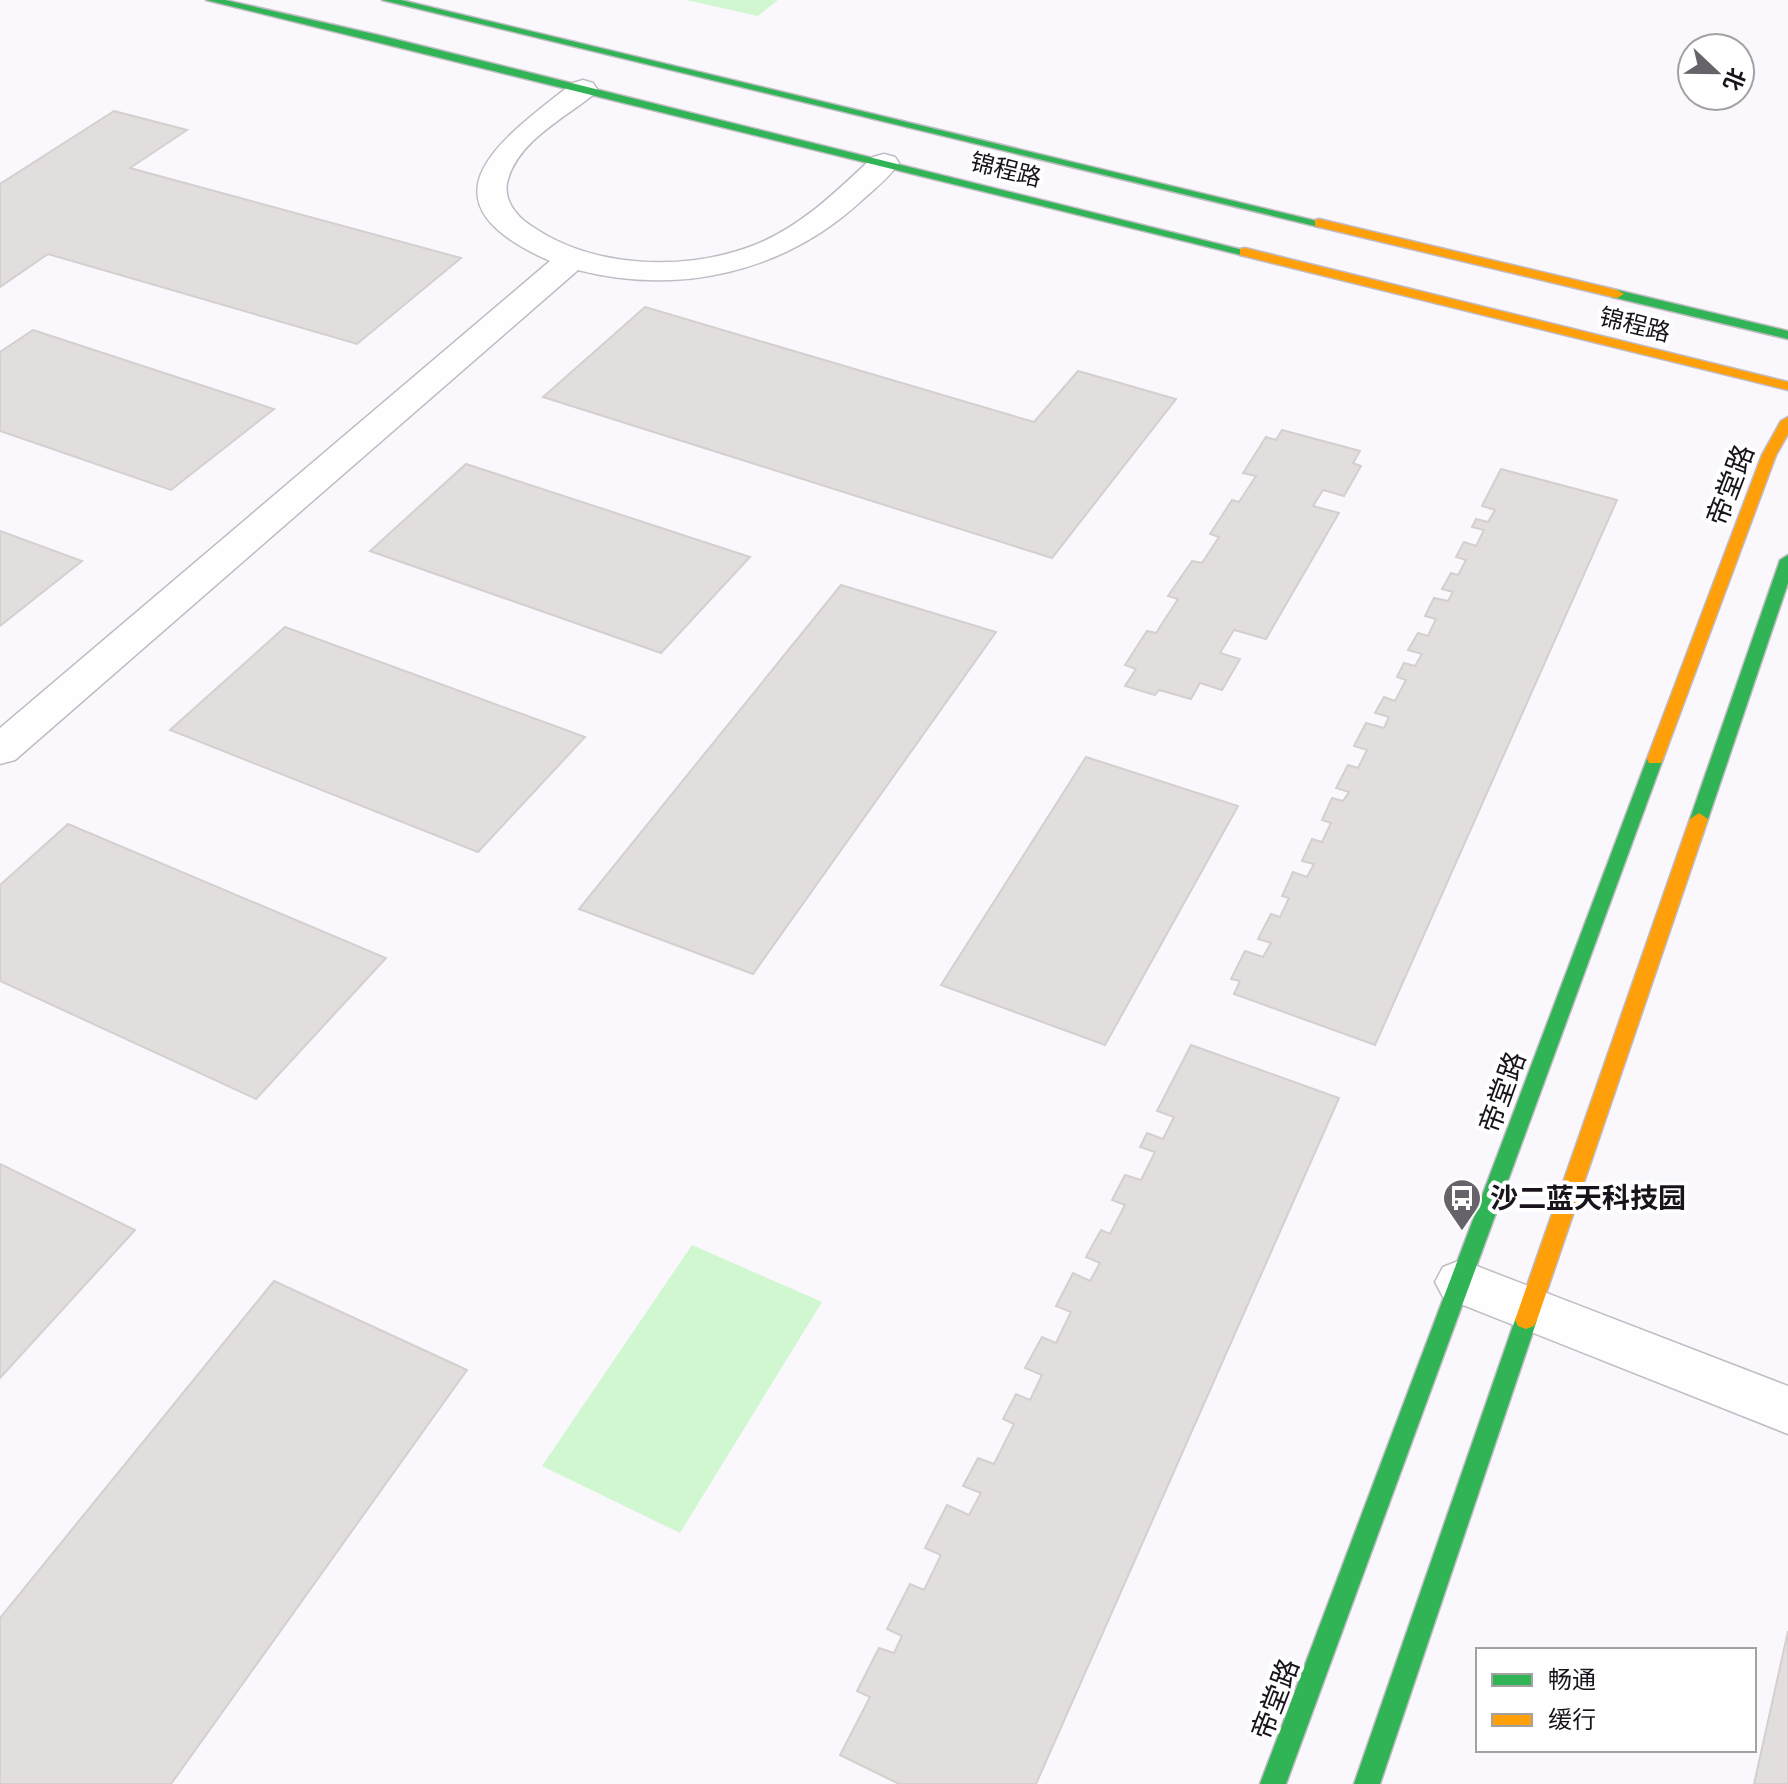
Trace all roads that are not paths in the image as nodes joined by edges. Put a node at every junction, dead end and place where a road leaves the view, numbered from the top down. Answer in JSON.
{"nodes":[{"id":1,"x":211,"y":0,"type":"edge"},
{"id":2,"x":387,"y":0,"type":"edge"},
{"id":3,"x":583,"y":89,"type":"junction"},
{"id":4,"x":884,"y":163,"type":"junction"},
{"id":5,"x":573,"y":258,"type":"junction"},
{"id":6,"x":1788,"y":335,"type":"edge"},
{"id":7,"x":1788,"y":386,"type":"edge"},
{"id":8,"x":1788,"y":421,"type":"edge"},
{"id":9,"x":1788,"y":560,"type":"edge"},
{"id":10,"x":0,"y":750,"type":"edge"},
{"id":11,"x":1461,"y":1282,"type":"junction"},
{"id":12,"x":1530,"y":1310,"type":"junction"},
{"id":13,"x":1788,"y":1410,"type":"edge"},
{"id":14,"x":1273,"y":1784,"type":"edge"},
{"id":15,"x":1367,"y":1784,"type":"edge"}],
"edges":[{"from":1,"to":3,"type":"main road","name":"锦程路"},
{"from":2,"to":6,"type":"main road","name":"锦程路"},
{"from":3,"to":4,"type":"main road","name":"锦程路"},
{"from":3,"to":5,"type":"street"},
{"from":4,"to":5,"type":"street"},
{"from":4,"to":7,"type":"main road","name":"锦程路"},
{"from":5,"to":10,"type":"street"},
{"from":8,"to":11,"type":"main road","name":"帝堂路"},
{"from":9,"to":12,"type":"main road"},
{"from":11,"to":12,"type":"street"},
{"from":11,"to":14,"type":"main road","name":"帝堂路"},
{"from":12,"to":13,"type":"street"},
{"from":12,"to":15,"type":"main road"}]}
